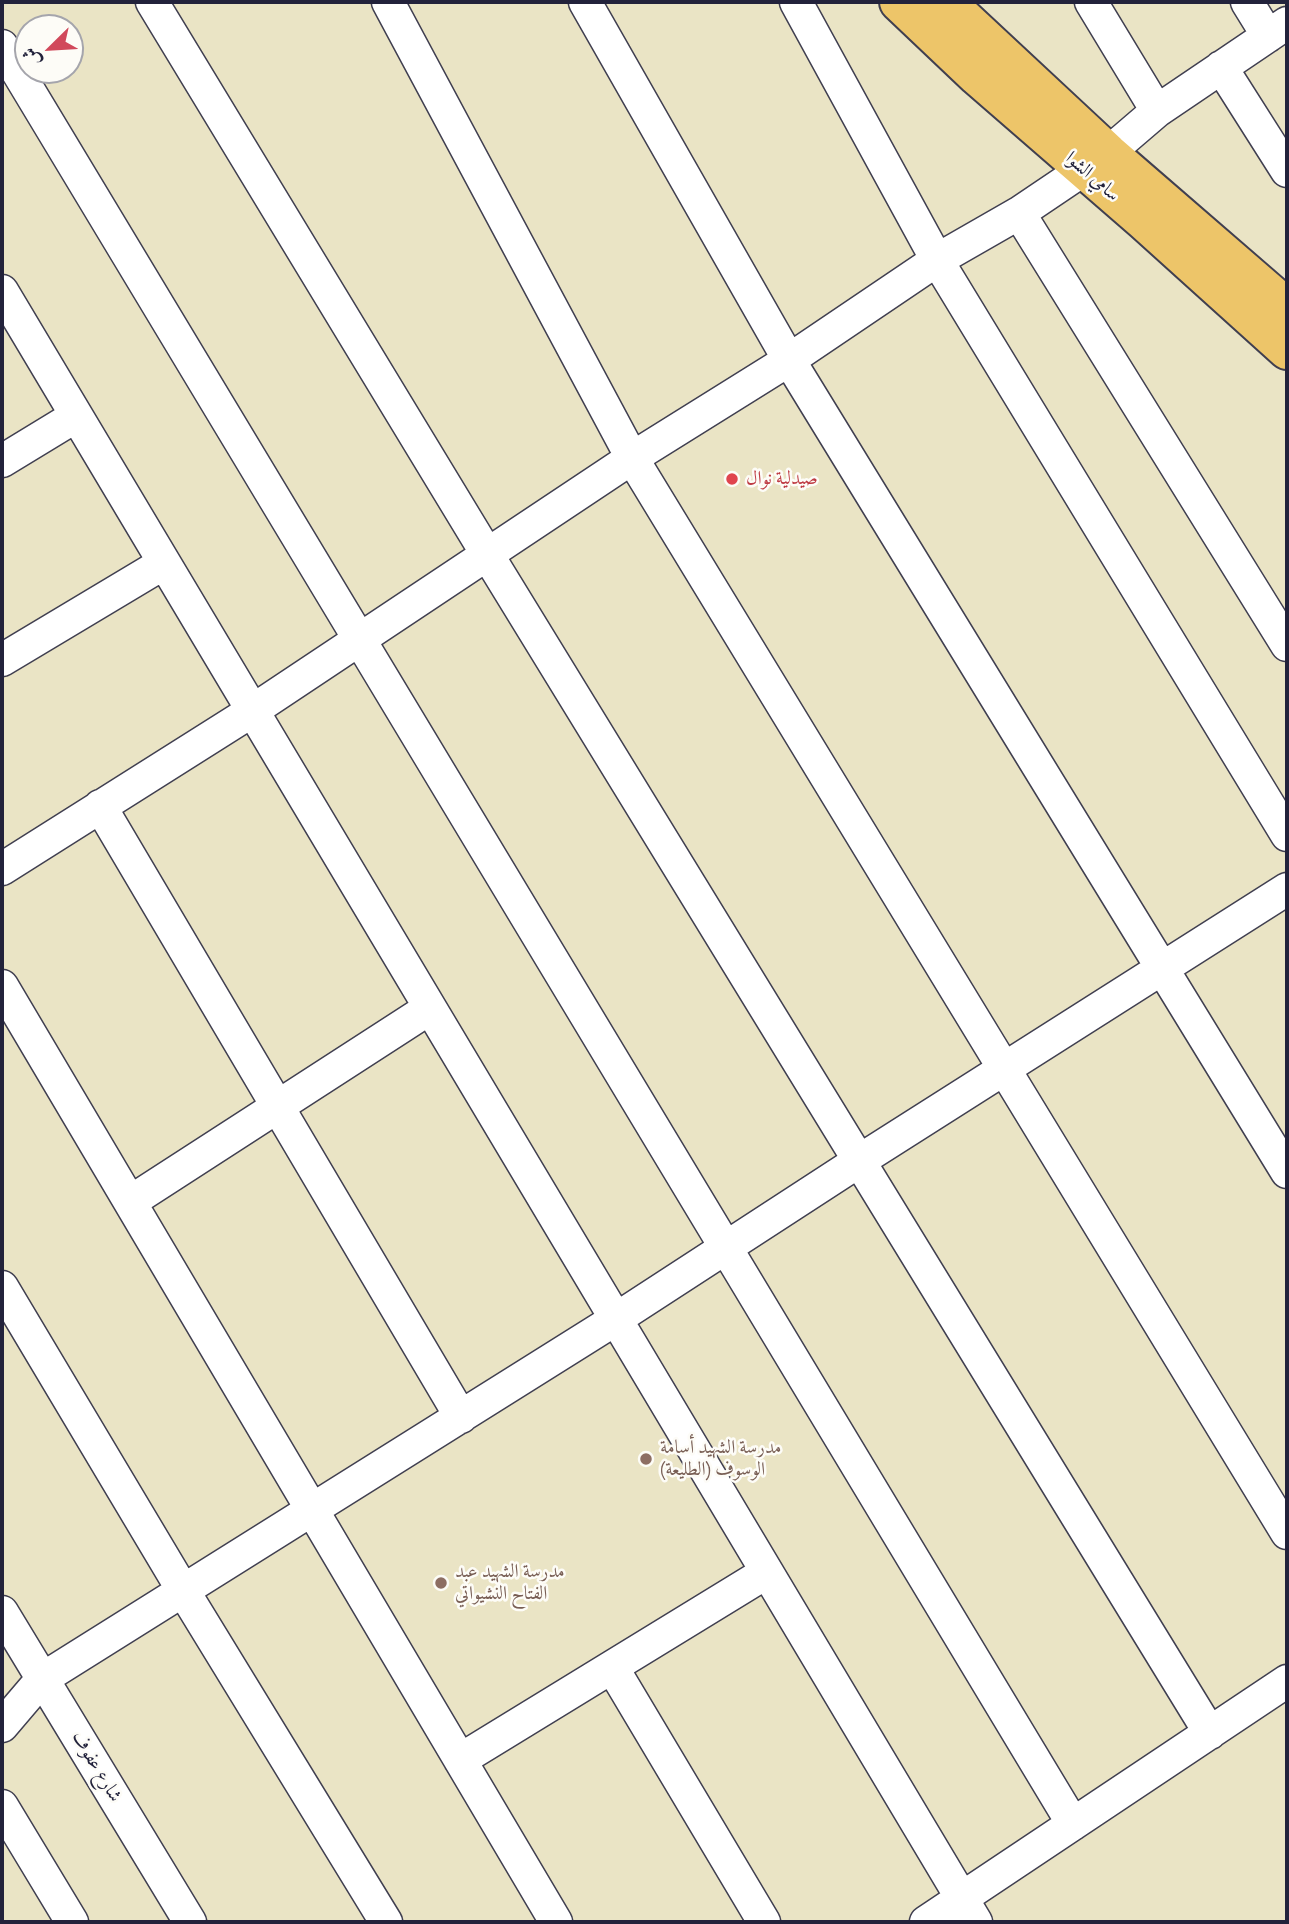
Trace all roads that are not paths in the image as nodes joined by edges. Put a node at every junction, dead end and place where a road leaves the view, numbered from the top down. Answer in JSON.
{"nodes":[{"id":1,"x":152,"y":2,"type":"edge"},
{"id":2,"x":388,"y":2,"type":"edge"},
{"id":3,"x":585,"y":2,"type":"edge"},
{"id":4,"x":796,"y":2,"type":"edge"},
{"id":5,"x":899,"y":2,"type":"edge"},
{"id":6,"x":946,"y":2,"type":"edge"},
{"id":7,"x":1091,"y":2,"type":"edge"},
{"id":8,"x":1247,"y":2,"type":"edge"},
{"id":9,"x":1278,"y":29,"type":"edge"},
{"id":10,"x":2,"y":46,"type":"edge"},
{"id":11,"x":1222,"y":67,"type":"junction"},
{"id":12,"x":1157,"y":111,"type":"junction"},
{"id":13,"x":1096,"y":162,"type":"junction"},
{"id":14,"x":1287,"y":172,"type":"edge"},
{"id":15,"x":1019,"y":213,"type":"junction"},
{"id":16,"x":936,"y":260,"type":"junction"},
{"id":17,"x":2,"y":291,"type":"edge"},
{"id":18,"x":1287,"y":308,"type":"edge"},
{"id":19,"x":1287,"y":350,"type":"edge"},
{"id":20,"x":789,"y":360,"type":"junction"},
{"id":21,"x":76,"y":416,"type":"junction"},
{"id":22,"x":632,"y":458,"type":"junction"},
{"id":23,"x":2,"y":461,"type":"edge"},
{"id":24,"x":487,"y":554,"type":"junction"},
{"id":25,"x":164,"y":563,"type":"junction"},
{"id":26,"x":359,"y":640,"type":"junction"},
{"id":27,"x":1287,"y":645,"type":"edge"},
{"id":28,"x":2,"y":660,"type":"edge"},
{"id":29,"x":252,"y":711,"type":"junction"},
{"id":30,"x":100,"y":806,"type":"junction"},
{"id":31,"x":1287,"y":835,"type":"edge"},
{"id":32,"x":2,"y":869,"type":"edge"},
{"id":33,"x":1287,"y":889,"type":"edge"},
{"id":34,"x":1163,"y":969,"type":"junction"},
{"id":35,"x":2,"y":986,"type":"edge"},
{"id":36,"x":430,"y":1008,"type":"junction"},
{"id":37,"x":1005,"y":1069,"type":"junction"},
{"id":38,"x":279,"y":1106,"type":"junction"},
{"id":39,"x":859,"y":1161,"type":"junction"},
{"id":40,"x":1287,"y":1172,"type":"edge"},
{"id":41,"x":130,"y":1202,"type":"junction"},
{"id":42,"x":726,"y":1248,"type":"junction"},
{"id":43,"x":2,"y":1287,"type":"edge"},
{"id":44,"x":616,"y":1319,"type":"junction"},
{"id":45,"x":461,"y":1417,"type":"junction"},
{"id":46,"x":312,"y":1510,"type":"junction"},
{"id":47,"x":1287,"y":1533,"type":"edge"},
{"id":48,"x":766,"y":1572,"type":"junction"},
{"id":49,"x":184,"y":1592,"type":"junction"},
{"id":50,"x":2,"y":1612,"type":"edge"},
{"id":51,"x":612,"y":1667,"type":"junction"},
{"id":52,"x":42,"y":1679,"type":"junction"},
{"id":53,"x":1287,"y":1681,"type":"edge"},
{"id":54,"x":2,"y":1726,"type":"edge"},
{"id":55,"x":1210,"y":1733,"type":"junction"},
{"id":56,"x":460,"y":1760,"type":"junction"},
{"id":57,"x":2,"y":1806,"type":"edge"},
{"id":58,"x":1073,"y":1824,"type":"junction"},
{"id":59,"x":969,"y":1910,"type":"edge"},
{"id":60,"x":72,"y":1922,"type":"edge"},
{"id":61,"x":190,"y":1922,"type":"edge"},
{"id":62,"x":386,"y":1922,"type":"edge"},
{"id":63,"x":556,"y":1922,"type":"edge"},
{"id":64,"x":764,"y":1922,"type":"edge"},
{"id":65,"x":926,"y":1922,"type":"edge"}],
"edges":[{"from":1,"to":24,"type":"street"},
{"from":2,"to":22,"type":"street"},
{"from":3,"to":20,"type":"street"},
{"from":4,"to":16,"type":"street"},
{"from":5,"to":13,"type":"main road","name":"سامي الشوا"},
{"from":6,"to":13,"type":"main road","name":"سامي الشوا"},
{"from":7,"to":12,"type":"street"},
{"from":8,"to":9,"type":"street"},
{"from":9,"to":11,"type":"street"},
{"from":10,"to":26,"type":"street"},
{"from":11,"to":12,"type":"street"},
{"from":11,"to":14,"type":"street"},
{"from":12,"to":13,"type":"street"},
{"from":13,"to":15,"type":"street"},
{"from":13,"to":18,"type":"main road","name":"سامي الشوا"},
{"from":13,"to":19,"type":"main road","name":"سامي الشوا"},
{"from":15,"to":16,"type":"street"},
{"from":15,"to":27,"type":"street"},
{"from":16,"to":20,"type":"street"},
{"from":16,"to":31,"type":"street"},
{"from":17,"to":21,"type":"street"},
{"from":20,"to":22,"type":"street"},
{"from":20,"to":34,"type":"street"},
{"from":21,"to":23,"type":"street"},
{"from":21,"to":25,"type":"street"},
{"from":22,"to":24,"type":"street"},
{"from":22,"to":37,"type":"street"},
{"from":24,"to":26,"type":"street"},
{"from":24,"to":39,"type":"street"},
{"from":25,"to":28,"type":"street"},
{"from":25,"to":29,"type":"street"},
{"from":26,"to":29,"type":"street"},
{"from":26,"to":42,"type":"street"},
{"from":29,"to":30,"type":"street"},
{"from":29,"to":36,"type":"street"},
{"from":30,"to":32,"type":"street"},
{"from":30,"to":38,"type":"street"},
{"from":33,"to":34,"type":"street"},
{"from":34,"to":37,"type":"street"},
{"from":34,"to":40,"type":"street"},
{"from":35,"to":41,"type":"street"},
{"from":36,"to":38,"type":"street"},
{"from":36,"to":44,"type":"street"},
{"from":37,"to":39,"type":"street"},
{"from":37,"to":47,"type":"street"},
{"from":38,"to":41,"type":"street"},
{"from":38,"to":45,"type":"street"},
{"from":39,"to":42,"type":"street"},
{"from":39,"to":55,"type":"street"},
{"from":41,"to":46,"type":"street"},
{"from":42,"to":44,"type":"street"},
{"from":42,"to":58,"type":"street"},
{"from":43,"to":49,"type":"street"},
{"from":44,"to":45,"type":"street"},
{"from":44,"to":48,"type":"street"},
{"from":45,"to":46,"type":"street"},
{"from":46,"to":49,"type":"street"},
{"from":46,"to":56,"type":"street"},
{"from":48,"to":51,"type":"street"},
{"from":48,"to":59,"type":"street"},
{"from":49,"to":52,"type":"street"},
{"from":49,"to":62,"type":"street"},
{"from":50,"to":52,"type":"street","name":"شارع عفوف"},
{"from":51,"to":56,"type":"street"},
{"from":51,"to":64,"type":"street"},
{"from":52,"to":54,"type":"street"},
{"from":52,"to":61,"type":"street","name":"شارع عفوف"},
{"from":53,"to":55,"type":"street"},
{"from":55,"to":58,"type":"street"},
{"from":56,"to":63,"type":"street"},
{"from":57,"to":60,"type":"street"},
{"from":58,"to":59,"type":"street"},
{"from":59,"to":65,"type":"street"}]}
